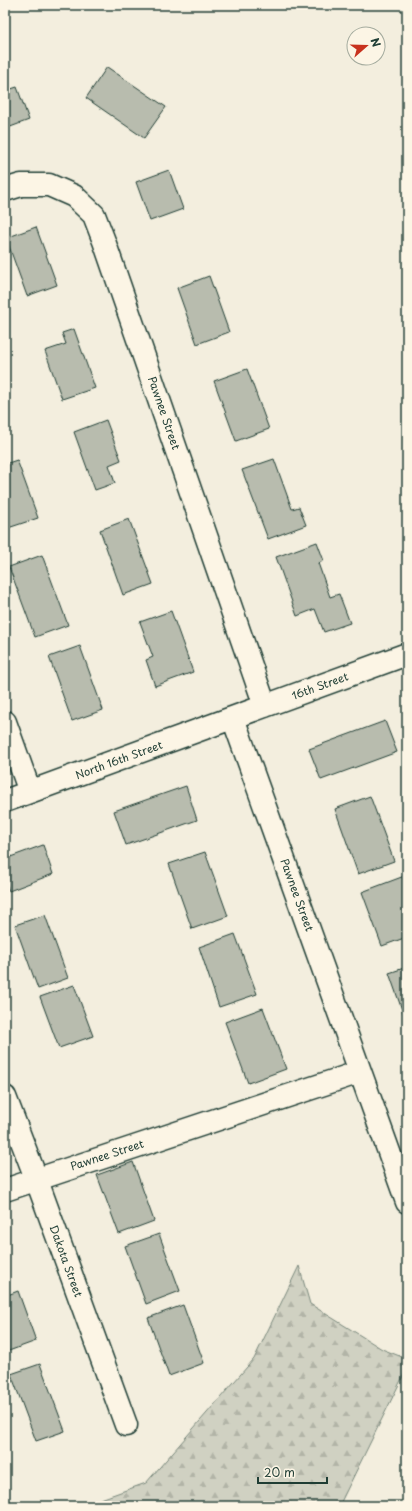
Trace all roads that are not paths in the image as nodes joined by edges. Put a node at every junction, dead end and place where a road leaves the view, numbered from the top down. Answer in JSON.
{"nodes":[{"id":1,"x":5,"y":190,"type":"edge"},
{"id":2,"x":407,"y":654,"type":"edge"},
{"id":3,"x":265,"y":706,"type":"junction"},
{"id":4,"x":233,"y":718,"type":"junction"},
{"id":5,"x":5,"y":722,"type":"edge"},
{"id":6,"x":30,"y":792,"type":"junction"},
{"id":7,"x":5,"y":801,"type":"edge"},
{"id":8,"x":360,"y":1072,"type":"junction"},
{"id":9,"x":5,"y":1097,"type":"edge"},
{"id":10,"x":36,"y":1178,"type":"junction"},
{"id":11,"x":5,"y":1190,"type":"edge"},
{"id":12,"x":407,"y":1202,"type":"edge"},
{"id":13,"x":126,"y":1426,"type":"dead end"}],
"edges":[{"from":1,"to":3,"type":"street","name":"Pawnee Street"},
{"from":2,"to":3,"type":"street","name":"16th Street"},
{"from":3,"to":4,"type":"street","name":"16th Street"},
{"from":4,"to":6,"type":"street","name":"North 16th Street"},
{"from":4,"to":8,"type":"street","name":"Pawnee Street"},
{"from":5,"to":6,"type":"street"},
{"from":6,"to":7,"type":"street","name":"North 16th Street"},
{"from":8,"to":10,"type":"street","name":"Pawnee Street"},
{"from":8,"to":12,"type":"street","name":"Pawnee Street"},
{"from":9,"to":10,"type":"street","name":"Dakota Street"},
{"from":10,"to":11,"type":"street","name":"Pawnee Street"},
{"from":10,"to":13,"type":"street","name":"Dakota Street"}]}
